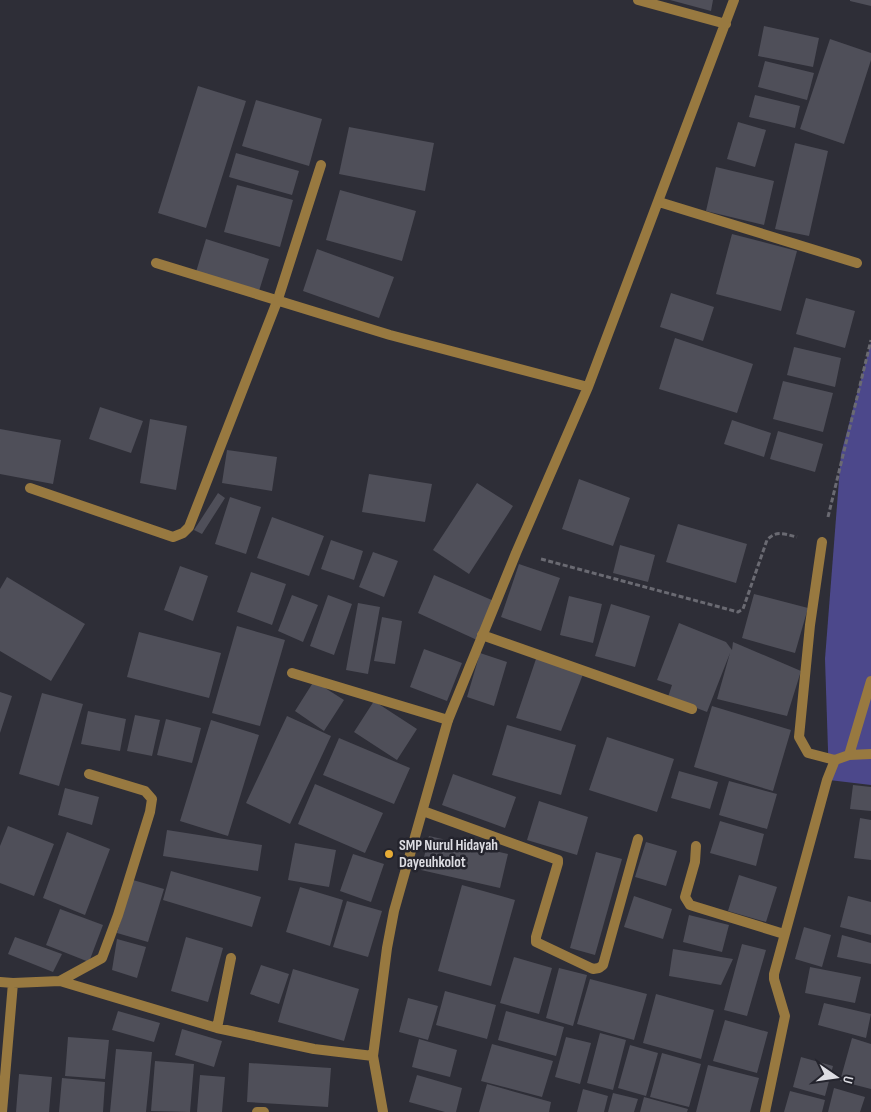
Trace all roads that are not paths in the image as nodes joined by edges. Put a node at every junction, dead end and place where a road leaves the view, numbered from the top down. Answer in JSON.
{"nodes":[{"id":1,"x":638,"y":0,"type":"edge"},
{"id":2,"x":734,"y":0,"type":"edge"},
{"id":3,"x":726,"y":24,"type":"junction"},
{"id":4,"x":321,"y":165,"type":"dead end"},
{"id":5,"x":659,"y":202,"type":"junction"},
{"id":6,"x":156,"y":263,"type":"dead end"},
{"id":7,"x":857,"y":263,"type":"dead end"},
{"id":8,"x":278,"y":300,"type":"junction"},
{"id":9,"x":588,"y":387,"type":"junction"},
{"id":10,"x":30,"y":488,"type":"dead end"},
{"id":11,"x":822,"y":542,"type":"road end"},
{"id":12,"x":482,"y":635,"type":"junction"},
{"id":13,"x":292,"y":673,"type":"dead end"},
{"id":14,"x":871,"y":681,"type":"edge"},
{"id":15,"x":692,"y":709,"type":"dead end"},
{"id":16,"x":448,"y":720,"type":"junction"},
{"id":17,"x":871,"y":754,"type":"edge"},
{"id":18,"x":849,"y":755,"type":"junction"},
{"id":19,"x":835,"y":760,"type":"junction"},
{"id":20,"x":89,"y":774,"type":"dead end"},
{"id":21,"x":422,"y":811,"type":"junction"},
{"id":22,"x":638,"y":839,"type":"dead end"},
{"id":23,"x":696,"y":846,"type":"dead end"},
{"id":24,"x":784,"y":934,"type":"junction"},
{"id":25,"x":231,"y":958,"type":"dead end"},
{"id":26,"x":60,"y":981,"type":"junction"},
{"id":27,"x":0,"y":982,"type":"edge"},
{"id":28,"x":13,"y":983,"type":"junction"},
{"id":29,"x":218,"y":1028,"type":"junction"},
{"id":30,"x":373,"y":1056,"type":"junction"},
{"id":31,"x":2,"y":1112,"type":"edge"},
{"id":32,"x":257,"y":1112,"type":"edge"},
{"id":33,"x":264,"y":1112,"type":"edge"},
{"id":34,"x":383,"y":1112,"type":"edge"},
{"id":35,"x":765,"y":1112,"type":"edge"}],
"edges":[{"from":1,"to":3,"type":"street"},
{"from":2,"to":3,"type":"street"},
{"from":3,"to":5,"type":"street"},
{"from":4,"to":8,"type":"street"},
{"from":5,"to":7,"type":"street"},
{"from":5,"to":9,"type":"street"},
{"from":6,"to":8,"type":"street"},
{"from":8,"to":9,"type":"street"},
{"from":8,"to":10,"type":"street"},
{"from":9,"to":12,"type":"street"},
{"from":11,"to":19,"type":"street"},
{"from":12,"to":15,"type":"street"},
{"from":12,"to":16,"type":"street"},
{"from":13,"to":16,"type":"street"},
{"from":14,"to":18,"type":"street"},
{"from":16,"to":21,"type":"street"},
{"from":17,"to":18,"type":"street"},
{"from":18,"to":19,"type":"street"},
{"from":19,"to":24,"type":"street"},
{"from":20,"to":26,"type":"street"},
{"from":21,"to":22,"type":"street"},
{"from":21,"to":30,"type":"street"},
{"from":23,"to":24,"type":"street"},
{"from":24,"to":35,"type":"street"},
{"from":25,"to":29,"type":"street"},
{"from":26,"to":28,"type":"street"},
{"from":26,"to":29,"type":"street"},
{"from":27,"to":28,"type":"street"},
{"from":28,"to":31,"type":"street"},
{"from":29,"to":30,"type":"street"},
{"from":30,"to":34,"type":"street"},
{"from":32,"to":33,"type":"street"}]}
